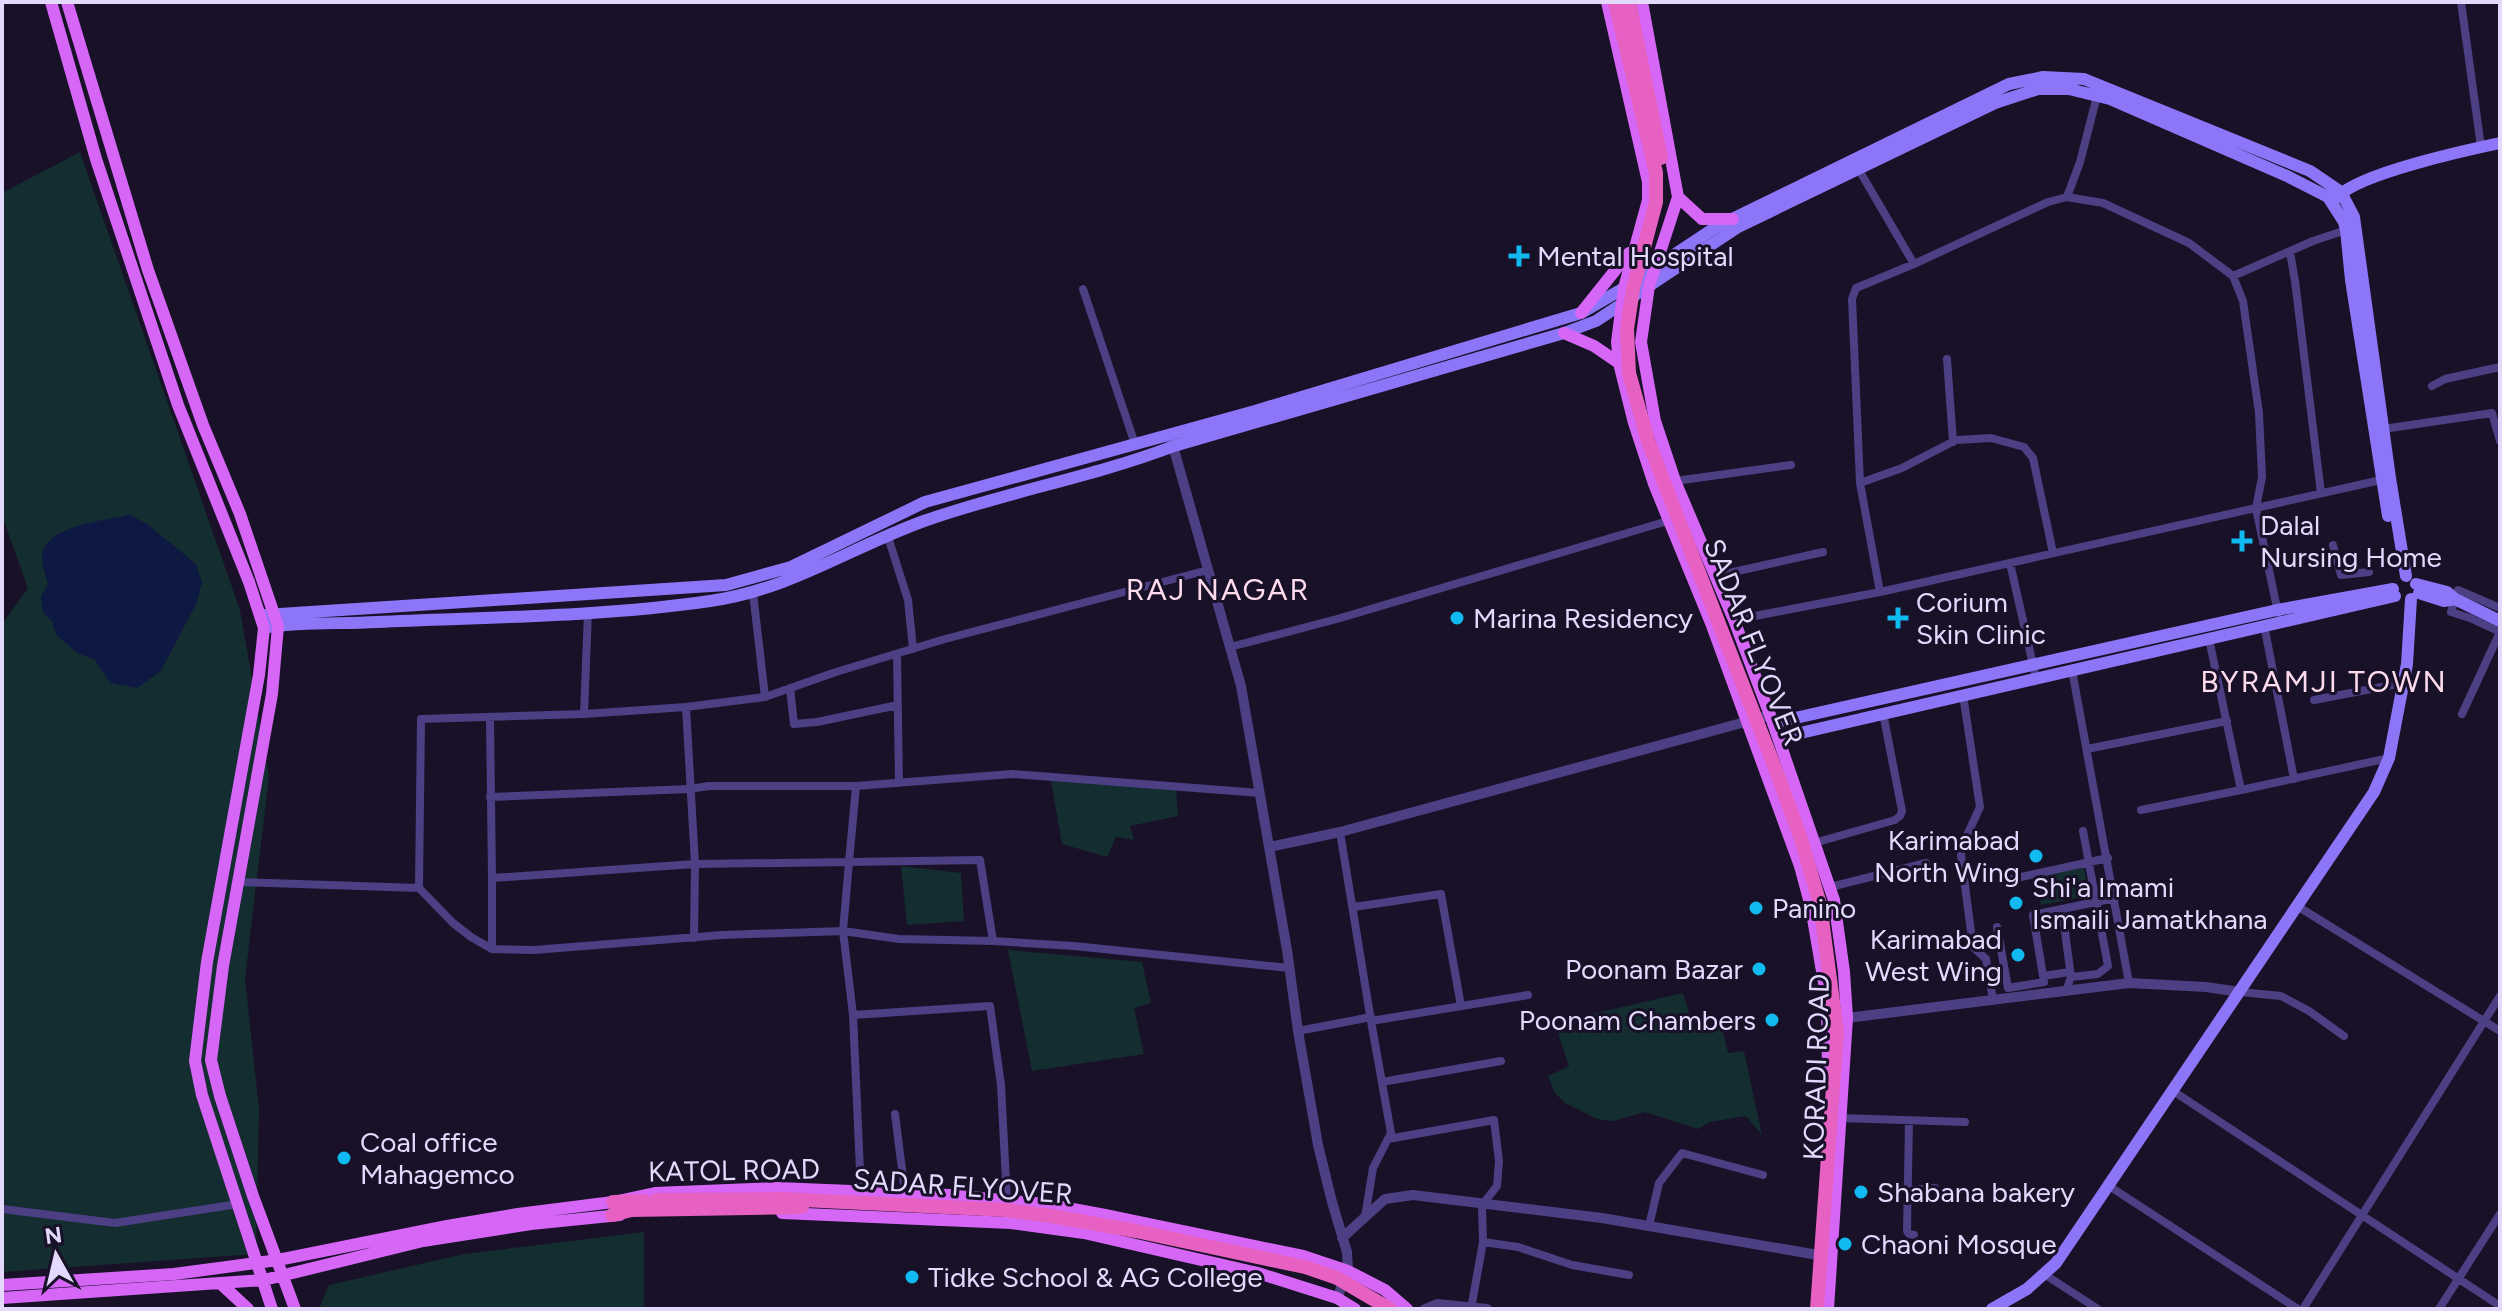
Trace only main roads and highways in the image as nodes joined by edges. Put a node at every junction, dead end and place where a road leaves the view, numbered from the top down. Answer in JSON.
{"nodes":[{"id":1,"x":51,"y":2,"type":"edge"},
{"id":2,"x":67,"y":2,"type":"edge"},
{"id":3,"x":1607,"y":2,"type":"edge"},
{"id":4,"x":1615,"y":2,"type":"edge"},
{"id":5,"x":1629,"y":2,"type":"edge"},
{"id":6,"x":1642,"y":2,"type":"edge"},
{"id":7,"x":2025,"y":67,"type":"dead end"},
{"id":8,"x":2024,"y":87,"type":"junction"},
{"id":9,"x":2500,"y":143,"type":"edge"},
{"id":10,"x":1855,"y":165,"type":"junction"},
{"id":11,"x":2341,"y":192,"type":"junction"},
{"id":12,"x":1678,"y":197,"type":"junction"},
{"id":13,"x":2332,"y":203,"type":"junction"},
{"id":14,"x":1733,"y":219,"type":"junction"},
{"id":15,"x":1635,"y":246,"type":"junction"},
{"id":16,"x":1655,"y":266,"type":"junction"},
{"id":17,"x":1649,"y":286,"type":"junction"},
{"id":18,"x":1624,"y":288,"type":"junction"},
{"id":19,"x":1622,"y":305,"type":"junction"},
{"id":20,"x":1581,"y":313,"type":"junction"},
{"id":21,"x":1564,"y":333,"type":"junction"},
{"id":22,"x":1619,"y":363,"type":"junction"},
{"id":23,"x":1171,"y":440,"type":"junction"},
{"id":24,"x":2405,"y":589,"type":"junction"},
{"id":25,"x":2279,"y":615,"type":"junction"},
{"id":26,"x":276,"y":620,"type":"junction"},
{"id":27,"x":2500,"y":621,"type":"edge"},
{"id":28,"x":262,"y":622,"type":"junction"},
{"id":29,"x":2035,"y":671,"type":"junction"},
{"id":30,"x":1772,"y":719,"type":"junction"},
{"id":31,"x":1779,"y":738,"type":"junction"},
{"id":32,"x":657,"y":1205,"type":"junction"},
{"id":33,"x":613,"y":1209,"type":"junction"},
{"id":34,"x":278,"y":1260,"type":"junction"},
{"id":35,"x":257,"y":1263,"type":"junction"},
{"id":36,"x":284,"y":1275,"type":"junction"},
{"id":37,"x":264,"y":1280,"type":"junction"},
{"id":38,"x":220,"y":1283,"type":"junction"},
{"id":39,"x":2,"y":1285,"type":"edge"},
{"id":40,"x":2,"y":1298,"type":"edge"},
{"id":41,"x":2008,"y":1305,"type":"edge"},
{"id":42,"x":248,"y":1309,"type":"edge"},
{"id":43,"x":272,"y":1309,"type":"edge"},
{"id":44,"x":295,"y":1309,"type":"edge"},
{"id":45,"x":1355,"y":1309,"type":"edge"},
{"id":46,"x":1377,"y":1309,"type":"edge"},
{"id":47,"x":1390,"y":1309,"type":"edge"},
{"id":48,"x":1407,"y":1309,"type":"edge"},
{"id":49,"x":1810,"y":1309,"type":"edge"},
{"id":50,"x":1819,"y":1309,"type":"edge"},
{"id":51,"x":1828,"y":1309,"type":"edge"},
{"id":52,"x":1992,"y":1309,"type":"edge"}],
"edges":[{"from":1,"to":28,"type":"main road"},
{"from":2,"to":26,"type":"main road"},
{"from":3,"to":15,"type":"main road"},
{"from":4,"to":50,"type":"highway","name":"SADAR FLYOVER","bridge":true},
{"from":5,"to":50,"type":"highway","name":"SADAR FLYOVER","bridge":true},
{"from":6,"to":12,"type":"main road"},
{"from":7,"to":8,"type":"main road"},
{"from":8,"to":10,"type":"main road"},
{"from":8,"to":11,"type":"main road"},
{"from":8,"to":13,"type":"main road"},
{"from":9,"to":11,"type":"main road"},
{"from":10,"to":14,"type":"main road"},
{"from":10,"to":17,"type":"main road"},
{"from":11,"to":13,"type":"main road"},
{"from":11,"to":24,"type":"main road"},
{"from":12,"to":14,"type":"main road"},
{"from":12,"to":16,"type":"main road"},
{"from":13,"to":24,"type":"main road"},
{"from":14,"to":16,"type":"main road"},
{"from":15,"to":18,"type":"main road"},
{"from":15,"to":20,"type":"main road"},
{"from":16,"to":17,"type":"main road","name":"KORADI ROAD"},
{"from":16,"to":18,"type":"main road"},
{"from":17,"to":19,"type":"main road"},
{"from":17,"to":30,"type":"main road","name":"KORADI ROAD"},
{"from":18,"to":19,"type":"main road","name":"KORADI ROAD"},
{"from":18,"to":20,"type":"main road"},
{"from":19,"to":21,"type":"main road"},
{"from":19,"to":22,"type":"main road","name":"KORADI ROAD"},
{"from":20,"to":23,"type":"main road"},
{"from":21,"to":22,"type":"main road"},
{"from":21,"to":23,"type":"main road"},
{"from":22,"to":49,"type":"main road","name":"KORADI ROAD"},
{"from":23,"to":26,"type":"main road"},
{"from":23,"to":26,"type":"main road"},
{"from":24,"to":25,"type":"main road"},
{"from":24,"to":27,"type":"main road"},
{"from":24,"to":41,"type":"main road"},
{"from":25,"to":29,"type":"main road"},
{"from":25,"to":29,"type":"main road"},
{"from":26,"to":28,"type":"main road"},
{"from":26,"to":34,"type":"main road"},
{"from":28,"to":35,"type":"main road"},
{"from":29,"to":30,"type":"main road"},
{"from":29,"to":31,"type":"main road"},
{"from":30,"to":31,"type":"main road","name":"KORADI ROAD"},
{"from":31,"to":51,"type":"main road","name":"KORADI ROAD"},
{"from":32,"to":33,"type":"highway","name":"SADAR FLYOVER"},
{"from":32,"to":46,"type":"highway","name":"SADAR FLYOVER","bridge":true},
{"from":32,"to":47,"type":"highway","name":"SADAR FLYOVER","bridge":true},
{"from":33,"to":34,"type":"main road","name":"KATOL ROAD"},
{"from":33,"to":36,"type":"main road","name":"KATOL ROAD"},
{"from":33,"to":45,"type":"main road","name":"KATOL ROAD"},
{"from":33,"to":48,"type":"main road","name":"KATOL ROAD"},
{"from":34,"to":35,"type":"main road","name":"KATOL ROAD"},
{"from":34,"to":36,"type":"main road"},
{"from":35,"to":37,"type":"main road"},
{"from":35,"to":39,"type":"main road","name":"KATOL ROAD"},
{"from":36,"to":37,"type":"main road","name":"KATOL ROAD"},
{"from":36,"to":44,"type":"main road"},
{"from":37,"to":38,"type":"main road","name":"KATOL ROAD"},
{"from":37,"to":43,"type":"main road"},
{"from":38,"to":40,"type":"main road","name":"KATOL ROAD"},
{"from":38,"to":42,"type":"main road"},
{"from":41,"to":52,"type":"main road"}]}
